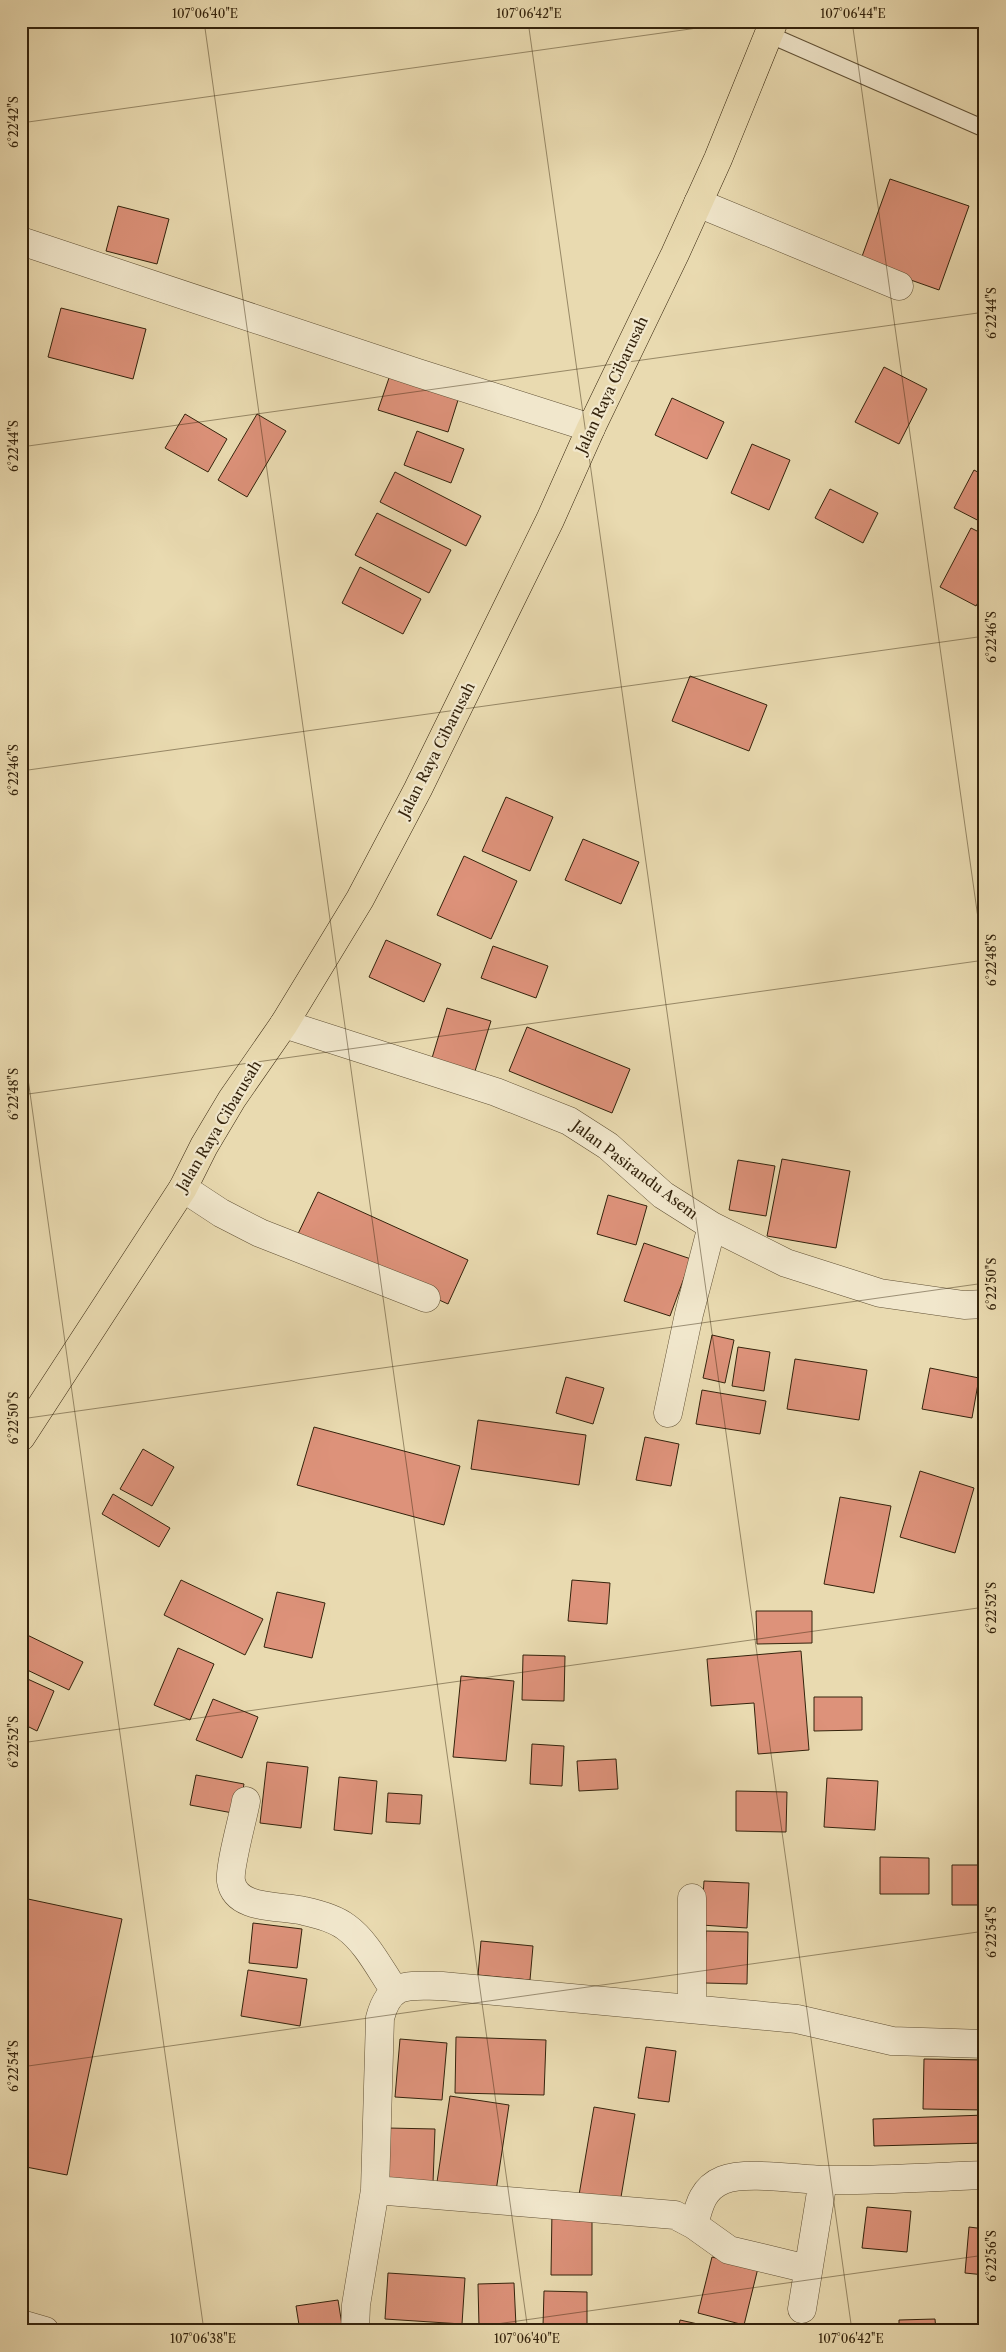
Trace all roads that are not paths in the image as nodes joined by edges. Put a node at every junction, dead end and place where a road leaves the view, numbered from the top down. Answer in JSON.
{"nodes":[{"id":1,"x":772,"y":28,"type":"edge"},
{"id":2,"x":985,"y":129,"type":"edge"},
{"id":3,"x":698,"y":203,"type":"junction"},
{"id":4,"x":21,"y":240,"type":"edge"},
{"id":5,"x":899,"y":286,"type":"dead end"},
{"id":6,"x":591,"y":428,"type":"junction"},
{"id":7,"x":284,"y":1024,"type":"junction"},
{"id":8,"x":183,"y":1188,"type":"junction"},
{"id":9,"x":712,"y":1226,"type":"junction"},
{"id":10,"x":426,"y":1298,"type":"dead end"},
{"id":11,"x":985,"y":1304,"type":"edge"},
{"id":12,"x":668,"y":1413,"type":"dead end"},
{"id":13,"x":21,"y":1437,"type":"edge"},
{"id":14,"x":246,"y":1802,"type":"dead end"},
{"id":15,"x":692,"y":1898,"type":"dead end"},
{"id":16,"x":395,"y":1991,"type":"junction"},
{"id":17,"x":692,"y":2008,"type":"junction"},
{"id":18,"x":985,"y":2044,"type":"edge"},
{"id":19,"x":985,"y":2175,"type":"edge"},
{"id":20,"x":823,"y":2180,"type":"junction"},
{"id":21,"x":375,"y":2190,"type":"junction"},
{"id":22,"x":694,"y":2225,"type":"junction"},
{"id":23,"x":808,"y":2269,"type":"junction"},
{"id":24,"x":802,"y":2309,"type":"dead end"},
{"id":25,"x":21,"y":2324,"type":"edge"},
{"id":26,"x":45,"y":2331,"type":"edge"},
{"id":27,"x":355,"y":2331,"type":"edge"}],
"edges":[{"from":1,"to":2,"type":"lane"},
{"from":1,"to":3,"type":"main road","name":"Jalan Raya Cibarusah"},
{"from":3,"to":5,"type":"street"},
{"from":3,"to":6,"type":"main road","name":"Jalan Raya Cibarusah"},
{"from":4,"to":6,"type":"street"},
{"from":6,"to":7,"type":"main road","name":"Jalan Raya Cibarusah"},
{"from":7,"to":8,"type":"main road","name":"Jalan Raya Cibarusah"},
{"from":7,"to":9,"type":"street","name":"Jalan Pasirandu Asem"},
{"from":8,"to":10,"type":"street"},
{"from":8,"to":13,"type":"main road","name":"Jalan Raya Cibarusah"},
{"from":9,"to":11,"type":"street","name":"Jalan Pasirandu Asem"},
{"from":9,"to":12,"type":"street"},
{"from":14,"to":16,"type":"street"},
{"from":15,"to":17,"type":"street"},
{"from":16,"to":17,"type":"street"},
{"from":16,"to":21,"type":"street"},
{"from":17,"to":18,"type":"street"},
{"from":19,"to":20,"type":"street"},
{"from":20,"to":22,"type":"street"},
{"from":20,"to":23,"type":"street"},
{"from":21,"to":22,"type":"street"},
{"from":21,"to":27,"type":"street"},
{"from":22,"to":23,"type":"street"},
{"from":23,"to":24,"type":"street"},
{"from":25,"to":26,"type":"street"}]}
